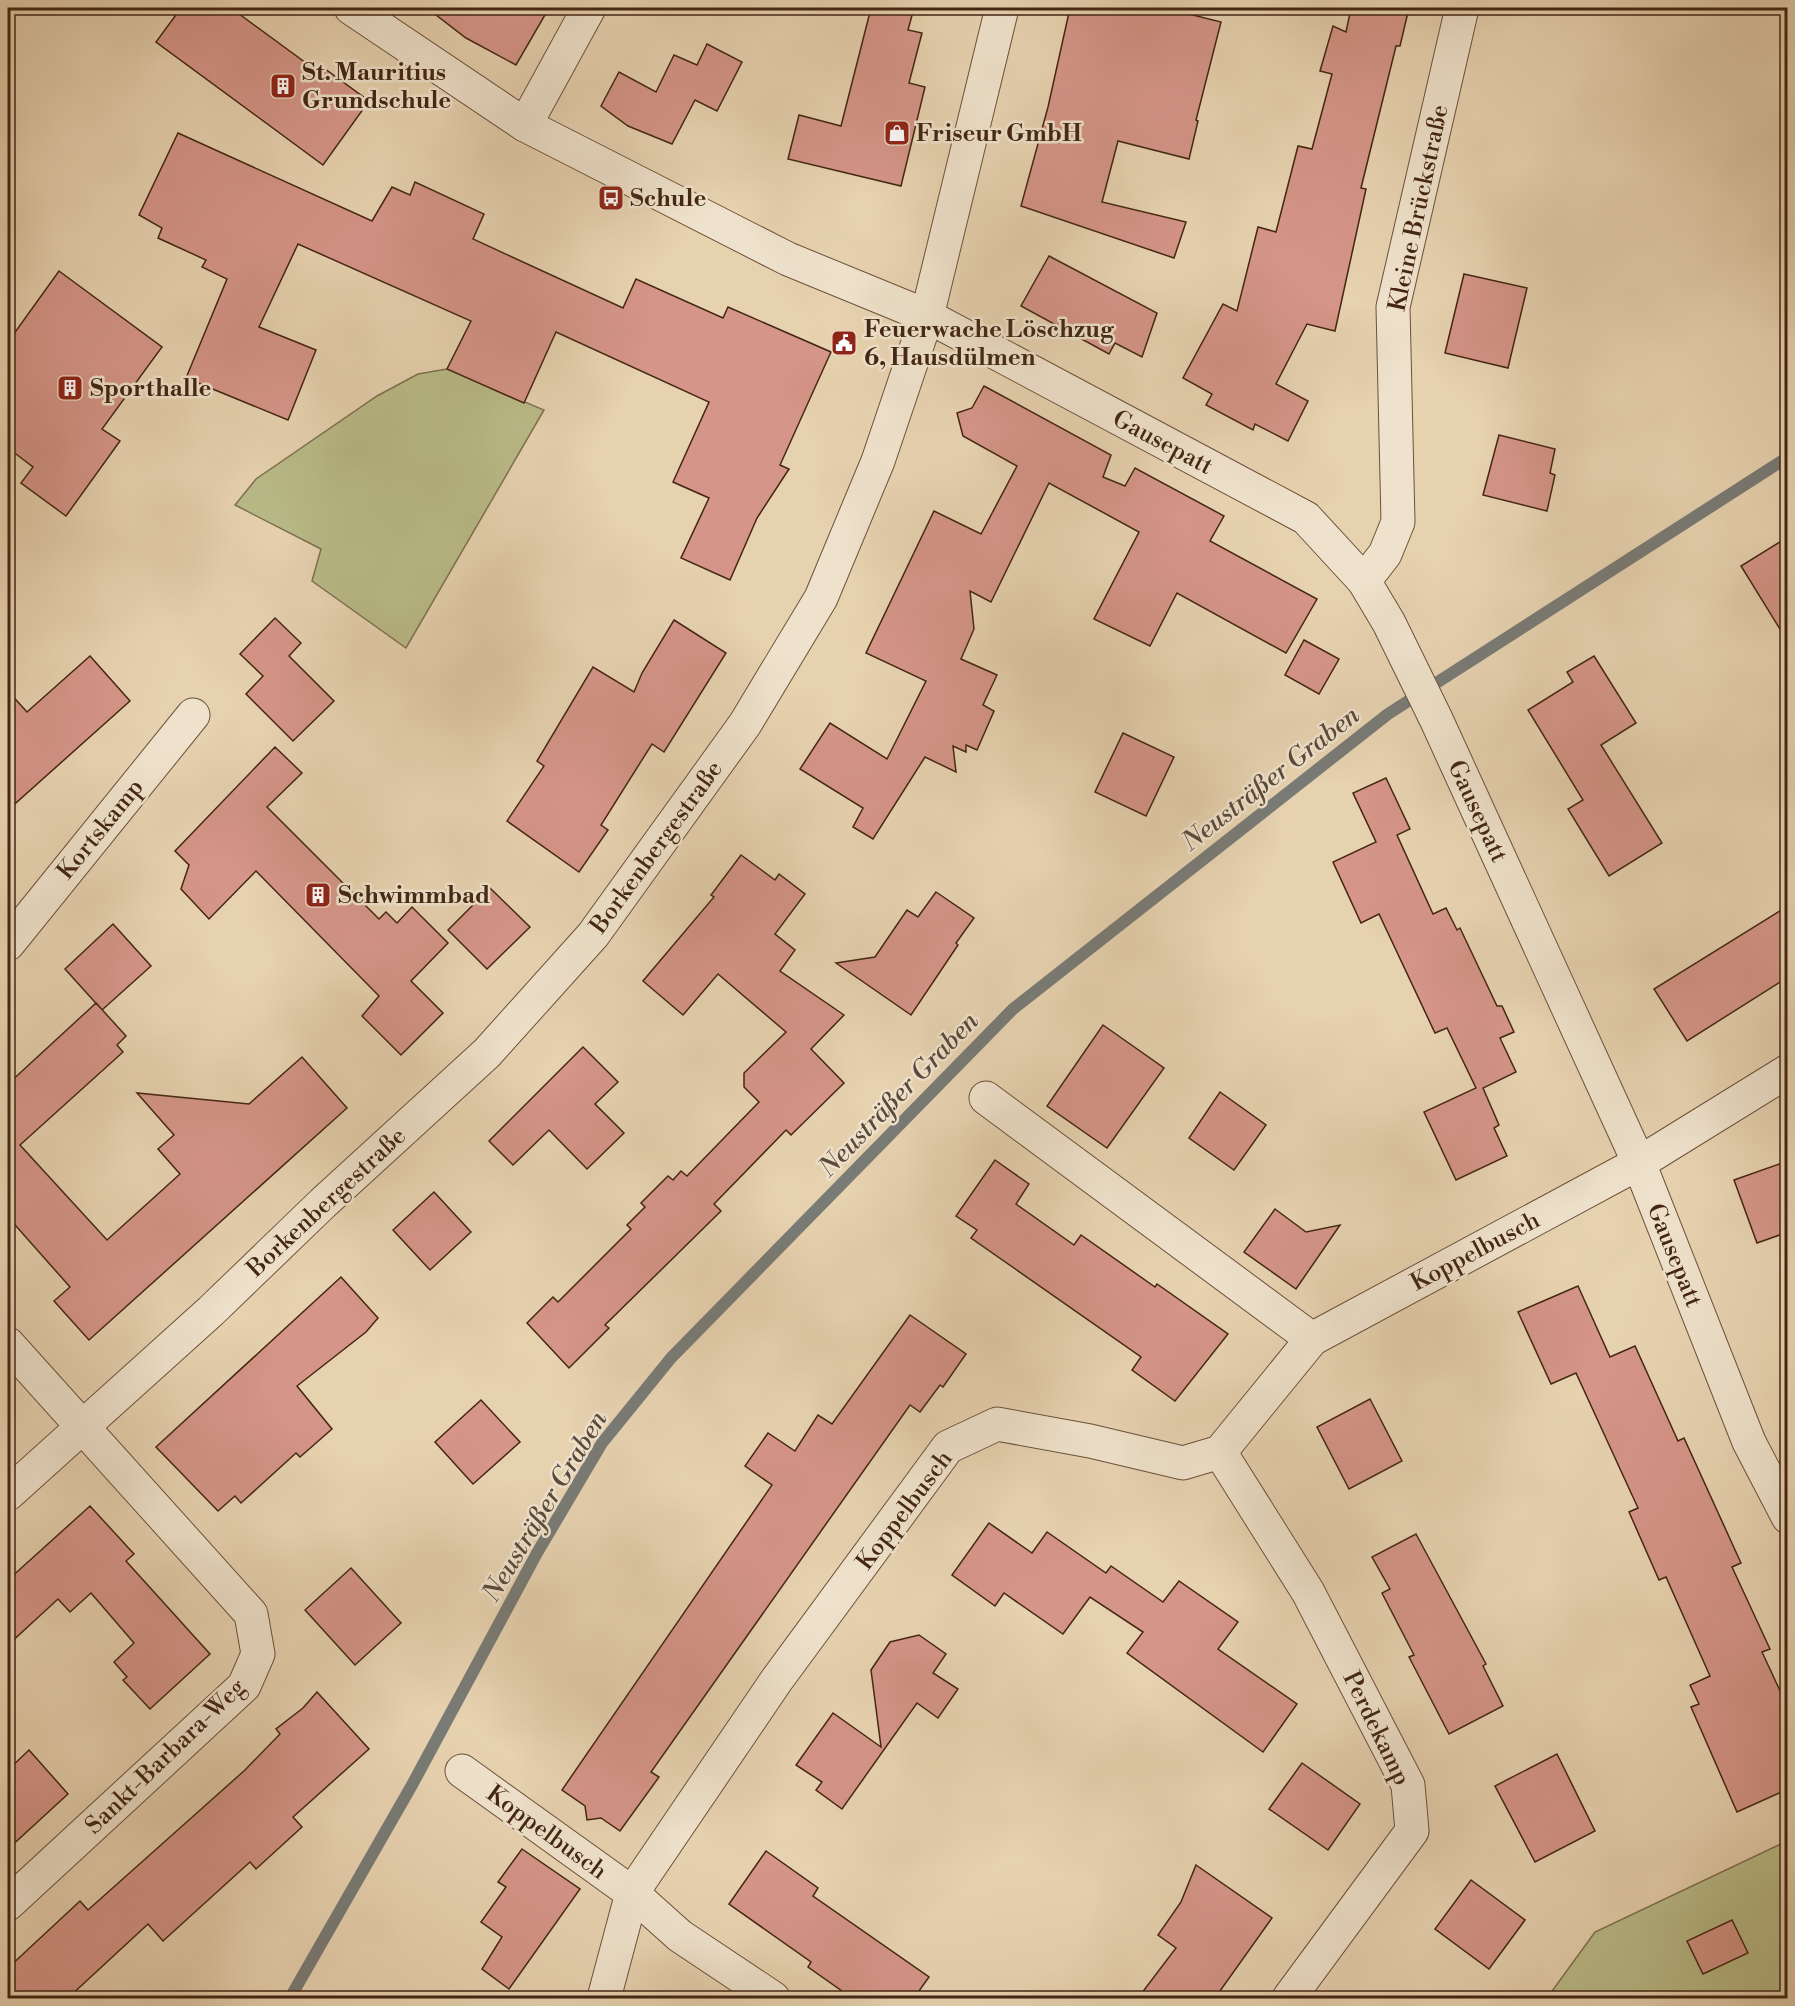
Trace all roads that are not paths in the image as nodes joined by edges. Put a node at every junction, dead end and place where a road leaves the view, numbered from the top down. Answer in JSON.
{"nodes":[{"id":1,"x":351,"y":8,"type":"edge"},
{"id":2,"x":589,"y":8,"type":"edge"},
{"id":3,"x":1002,"y":8,"type":"edge"},
{"id":4,"x":1462,"y":8,"type":"edge"},
{"id":5,"x":525,"y":125,"type":"junction"},
{"id":6,"x":927,"y":316,"type":"junction"},
{"id":7,"x":1364,"y":581,"type":"junction"},
{"id":8,"x":193,"y":715,"type":"dead end"},
{"id":9,"x":8,"y":944,"type":"edge"},
{"id":10,"x":1788,"y":1071,"type":"edge"},
{"id":11,"x":986,"y":1098,"type":"dead end"},
{"id":12,"x":1639,"y":1163,"type":"junction"},
{"id":13,"x":1312,"y":1339,"type":"junction"},
{"id":14,"x":8,"y":1344,"type":"edge"},
{"id":15,"x":82,"y":1426,"type":"junction"},
{"id":16,"x":1220,"y":1452,"type":"junction"},
{"id":17,"x":8,"y":1494,"type":"edge"},
{"id":18,"x":1788,"y":1517,"type":"edge"},
{"id":19,"x":462,"y":1771,"type":"dead end"},
{"id":20,"x":632,"y":1893,"type":"junction"},
{"id":21,"x":8,"y":1905,"type":"edge"},
{"id":22,"x":604,"y":1998,"type":"edge"},
{"id":23,"x":773,"y":1998,"type":"edge"},
{"id":24,"x":1289,"y":1998,"type":"edge"}],
"edges":[{"from":1,"to":5,"type":"street","name":"Gausepatt"},
{"from":2,"to":5,"type":"street"},
{"from":3,"to":6,"type":"street","name":"Borkenbergestraße"},
{"from":4,"to":7,"type":"street","name":"Kleine Brückstraße"},
{"from":5,"to":6,"type":"street","name":"Gausepatt"},
{"from":6,"to":7,"type":"street","name":"Gausepatt"},
{"from":6,"to":15,"type":"street","name":"Borkenbergestraße"},
{"from":7,"to":12,"type":"street","name":"Gausepatt"},
{"from":8,"to":9,"type":"street","name":"Kortskamp"},
{"from":10,"to":12,"type":"street","name":"Koppelbusch"},
{"from":11,"to":13,"type":"street"},
{"from":12,"to":13,"type":"street","name":"Koppelbusch"},
{"from":12,"to":18,"type":"street","name":"Gausepatt"},
{"from":13,"to":16,"type":"street","name":"Koppelbusch"},
{"from":14,"to":15,"type":"street"},
{"from":15,"to":17,"type":"street","name":"Borkenbergestraße"},
{"from":15,"to":21,"type":"street","name":"Sankt-Barbara-Weg"},
{"from":16,"to":20,"type":"street","name":"Koppelbusch"},
{"from":16,"to":24,"type":"street","name":"Perdekamp"},
{"from":19,"to":20,"type":"street","name":"Koppelbusch"},
{"from":20,"to":22,"type":"street","name":"Koppelbusch"},
{"from":20,"to":23,"type":"street","name":"Koppelbusch"}]}
